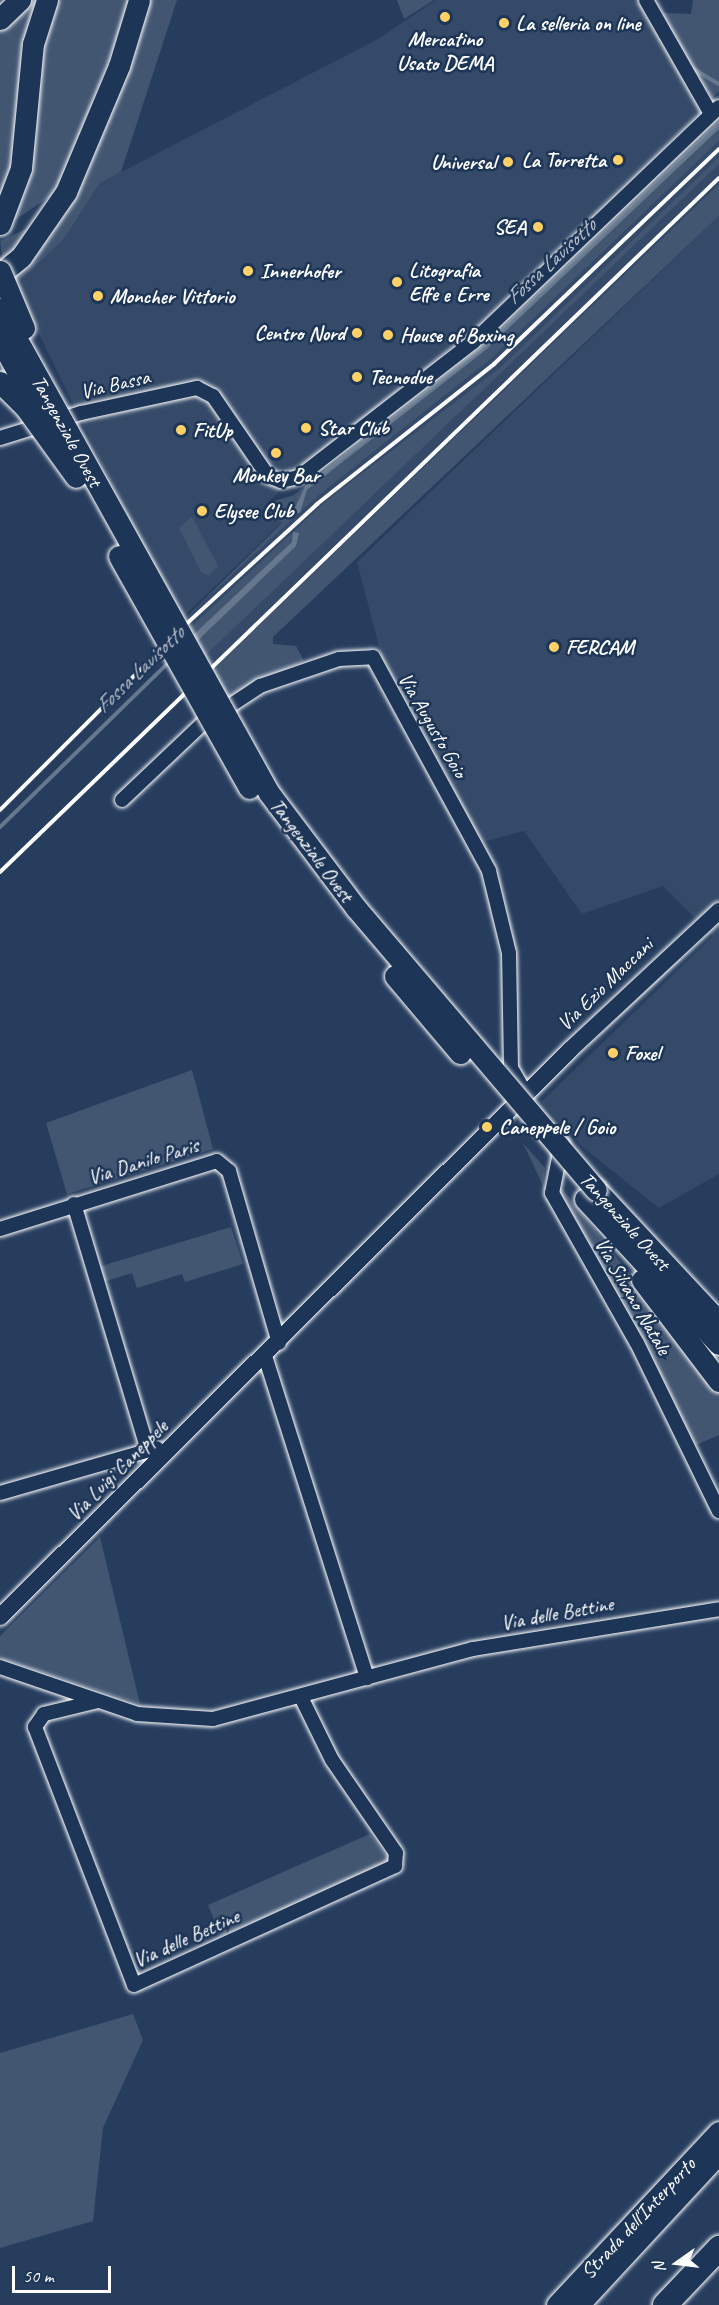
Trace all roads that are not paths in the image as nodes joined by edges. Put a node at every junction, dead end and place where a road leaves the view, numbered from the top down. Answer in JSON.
{"nodes":[{"id":1,"x":20,"y":0,"type":"edge"},
{"id":2,"x":47,"y":0,"type":"edge"},
{"id":3,"x":139,"y":0,"type":"edge"},
{"id":4,"x":646,"y":0,"type":"edge"},
{"id":5,"x":0,"y":19,"type":"edge"},
{"id":6,"x":715,"y":111,"type":"edge"},
{"id":7,"x":0,"y":224,"type":"edge"},
{"id":8,"x":0,"y":273,"type":"edge"},
{"id":9,"x":0,"y":309,"type":"edge"},
{"id":10,"x":0,"y":340,"type":"edge"},
{"id":11,"x":0,"y":382,"type":"edge"},
{"id":12,"x":0,"y":438,"type":"edge"},
{"id":13,"x":79,"y":469,"type":"junction"},
{"id":14,"x":122,"y":800,"type":"dead end"},
{"id":15,"x":719,"y":911,"type":"edge"},
{"id":16,"x":531,"y":1100,"type":"junction"},
{"id":17,"x":591,"y":1194,"type":"junction"},
{"id":18,"x":74,"y":1204,"type":"junction"},
{"id":19,"x":0,"y":1229,"type":"edge"},
{"id":20,"x":614,"y":1233,"type":"junction"},
{"id":21,"x":719,"y":1322,"type":"edge"},
{"id":22,"x":279,"y":1343,"type":"junction"},
{"id":23,"x":719,"y":1344,"type":"edge"},
{"id":24,"x":265,"y":1356,"type":"junction"},
{"id":25,"x":719,"y":1381,"type":"edge"},
{"id":26,"x":177,"y":1442,"type":"junction"},
{"id":27,"x":148,"y":1450,"type":"junction"},
{"id":28,"x":0,"y":1493,"type":"edge"},
{"id":29,"x":719,"y":1510,"type":"edge"},
{"id":30,"x":719,"y":1609,"type":"edge"},
{"id":31,"x":0,"y":1617,"type":"edge"},
{"id":32,"x":0,"y":1667,"type":"edge"},
{"id":33,"x":367,"y":1678,"type":"junction"},
{"id":34,"x":302,"y":1699,"type":"junction"},
{"id":35,"x":98,"y":1701,"type":"junction"},
{"id":36,"x":719,"y":2132,"type":"edge"},
{"id":37,"x":719,"y":2153,"type":"edge"},
{"id":38,"x":719,"y":2248,"type":"edge"},
{"id":39,"x":719,"y":2270,"type":"edge"},
{"id":40,"x":557,"y":2305,"type":"edge"},
{"id":41,"x":578,"y":2305,"type":"edge"},
{"id":42,"x":665,"y":2305,"type":"edge"},
{"id":43,"x":686,"y":2305,"type":"edge"}],
"edges":[{"from":1,"to":5,"type":"highway"},
{"from":2,"to":7,"type":"highway"},
{"from":3,"to":8,"type":"highway"},
{"from":4,"to":6,"type":"street"},
{"from":6,"to":12,"type":"street","name":"Via Bassa"},
{"from":8,"to":13,"type":"highway","bridge":true},
{"from":9,"to":13,"type":"highway","name":"Tangenziale Ovest","bridge":true},
{"from":10,"to":13,"type":"highway","name":"Tangenziale Ovest","bridge":true},
{"from":11,"to":13,"type":"highway","bridge":true},
{"from":13,"to":17,"type":"highway","name":"Tangenziale Ovest","bridge":true},
{"from":14,"to":16,"type":"street","name":"Via Augusto Goio"},
{"from":15,"to":16,"type":"street","name":"Via Ezio Maccani"},
{"from":16,"to":22,"type":"street","name":"Via Luigi Caneppele"},
{"from":16,"to":29,"type":"street","name":"Via Silvano Natale"},
{"from":17,"to":20,"type":"highway","name":"Tangenziale Ovest"},
{"from":17,"to":21,"type":"highway","name":"Tangenziale Ovest"},
{"from":18,"to":19,"type":"street","name":"Via Danilo Paris"},
{"from":18,"to":22,"type":"street","name":"Via Danilo Paris"},
{"from":18,"to":27,"type":"street","name":"Via Luigi Caneppele"},
{"from":20,"to":23,"type":"highway","name":"Tangenziale Ovest"},
{"from":20,"to":25,"type":"highway"},
{"from":22,"to":24,"type":"street","name":"Via Luigi Caneppele"},
{"from":24,"to":26,"type":"street","name":"Via Luigi Caneppele"},
{"from":24,"to":33,"type":"street"},
{"from":26,"to":27,"type":"street"},
{"from":26,"to":31,"type":"street","name":"Via Luigi Caneppele"},
{"from":27,"to":28,"type":"street"},
{"from":30,"to":33,"type":"street","name":"Via delle Bettine"},
{"from":32,"to":35,"type":"street","name":"Via delle Bettine"},
{"from":33,"to":34,"type":"street","name":"Via delle Bettine"},
{"from":34,"to":35,"type":"street","name":"Via delle Bettine"},
{"from":34,"to":35,"type":"street","name":"Via delle Bettine"},
{"from":36,"to":40,"type":"highway","name":"Strada dell'Interporto"},
{"from":37,"to":41,"type":"highway","name":"Strada dell'Interporto"},
{"from":38,"to":42,"type":"highway"},
{"from":39,"to":43,"type":"highway"}]}
